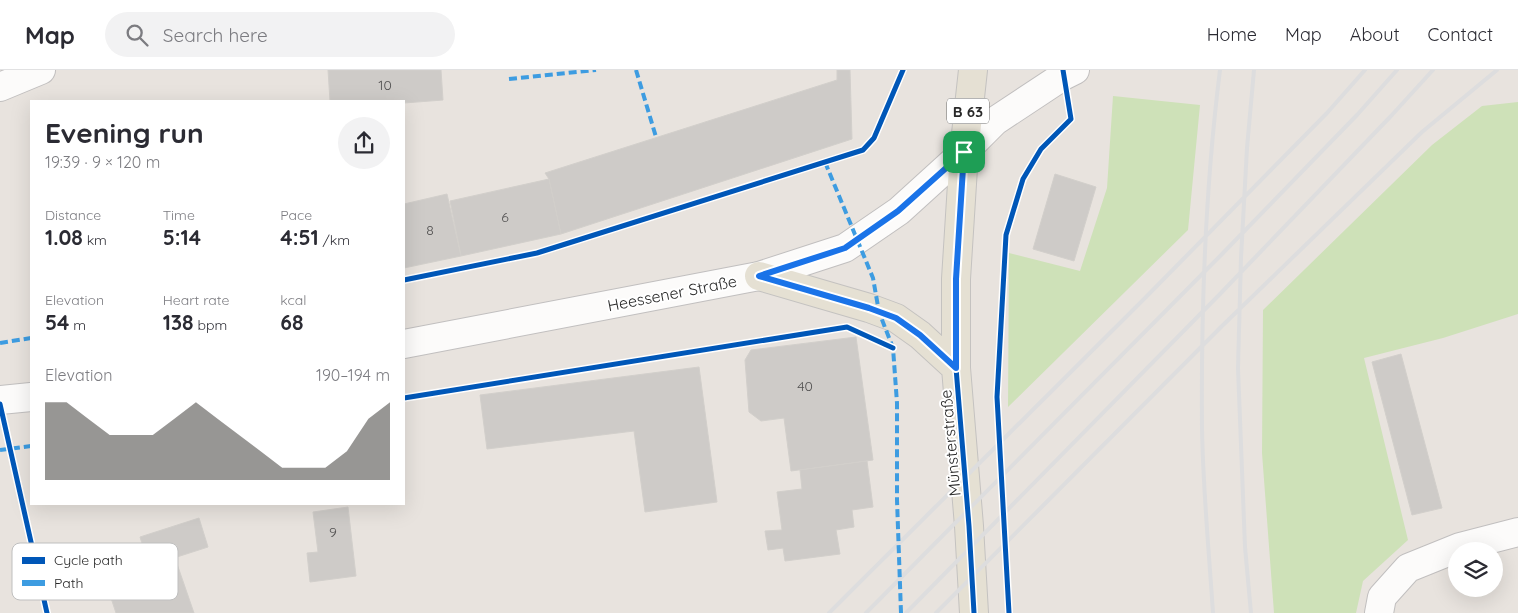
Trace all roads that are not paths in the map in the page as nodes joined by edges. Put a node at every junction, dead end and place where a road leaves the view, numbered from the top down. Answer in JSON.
{"nodes":[{"id":1,"x":41,"y":70,"type":"edge"},
{"id":2,"x":973,"y":70,"type":"edge"},
{"id":3,"x":1075,"y":70,"type":"edge"},
{"id":4,"x":0,"y":88,"type":"edge"},
{"id":5,"x":964,"y":152,"type":"junction"},
{"id":6,"x":759,"y":276,"type":"junction"},
{"id":7,"x":405,"y":344,"type":"edge"},
{"id":8,"x":956,"y":368,"type":"junction"},
{"id":9,"x":30,"y":397,"type":"edge"},
{"id":10,"x":0,"y":400,"type":"edge"},
{"id":11,"x":1518,"y":532,"type":"edge"},
{"id":12,"x":974,"y":613,"type":"edge"},
{"id":13,"x":1379,"y":613,"type":"edge"}],
"edges":[{"from":1,"to":4,"type":"main road"},
{"from":2,"to":5,"type":"main road","name":"Münsterstraße","number":"B 63"},
{"from":3,"to":5,"type":"main road","name":"Heessener Straße"},
{"from":5,"to":6,"type":"main road","name":"Heessener Straße"},
{"from":5,"to":8,"type":"main road","name":"Münsterstraße","number":"B 63"},
{"from":6,"to":7,"type":"main road","name":"Heessener Straße"},
{"from":6,"to":8,"type":"main road"},
{"from":8,"to":12,"type":"main road","name":"Münsterstraße","number":"B 63"},
{"from":9,"to":10,"type":"main road"},
{"from":11,"to":13,"type":"main road"}]}
